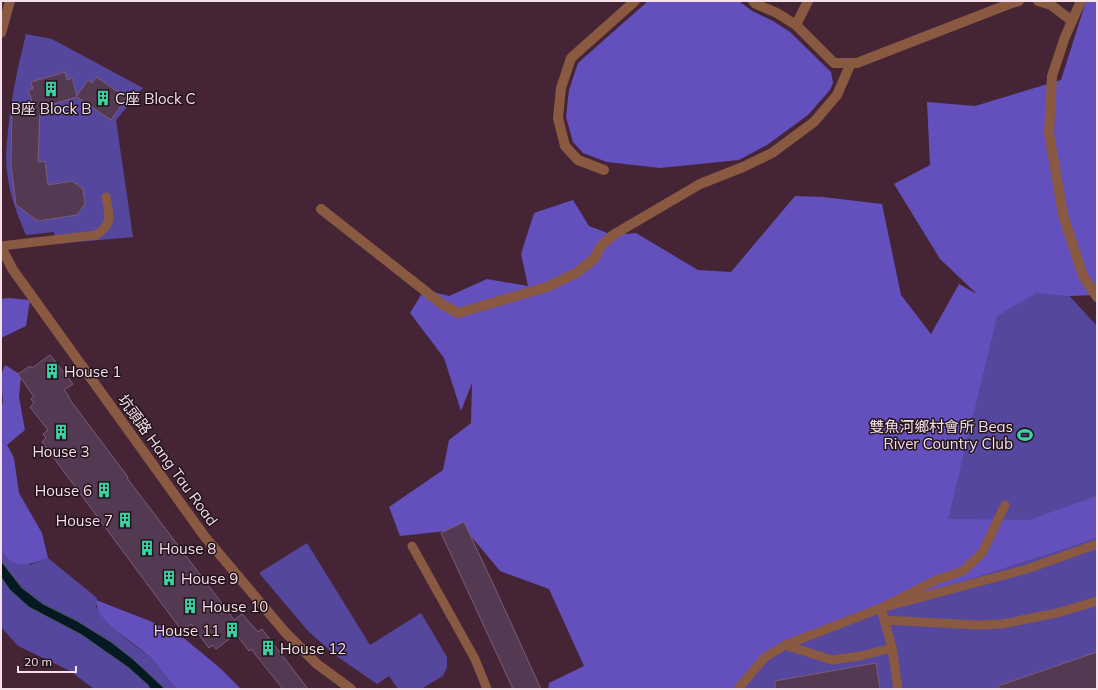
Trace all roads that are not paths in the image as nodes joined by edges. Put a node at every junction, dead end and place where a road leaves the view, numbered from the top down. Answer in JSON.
{"nodes":[{"id":1,"x":10,"y":1,"type":"edge"},
{"id":2,"x":635,"y":1,"type":"edge"},
{"id":3,"x":753,"y":1,"type":"edge"},
{"id":4,"x":808,"y":1,"type":"edge"},
{"id":5,"x":1019,"y":1,"type":"edge"},
{"id":6,"x":1038,"y":1,"type":"edge"},
{"id":7,"x":1082,"y":1,"type":"edge"},
{"id":8,"x":1072,"y":21,"type":"junction"},
{"id":9,"x":796,"y":25,"type":"junction"},
{"id":10,"x":1,"y":33,"type":"edge"},
{"id":11,"x":851,"y":63,"type":"junction"},
{"id":12,"x":604,"y":170,"type":"dead end"},
{"id":13,"x":106,"y":197,"type":"dead end"},
{"id":14,"x":321,"y":209,"type":"dead end"},
{"id":15,"x":1,"y":246,"type":"edge"},
{"id":16,"x":1097,"y":297,"type":"edge"},
{"id":17,"x":1005,"y":505,"type":"dead end"},
{"id":18,"x":1097,"y":544,"type":"edge"},
{"id":19,"x":412,"y":546,"type":"dead end"},
{"id":20,"x":1097,"y":601,"type":"edge"},
{"id":21,"x":881,"y":608,"type":"junction"},
{"id":22,"x":884,"y":620,"type":"junction"},
{"id":23,"x":784,"y":645,"type":"junction"},
{"id":24,"x":892,"y":648,"type":"junction"},
{"id":25,"x":351,"y":689,"type":"edge"},
{"id":26,"x":487,"y":689,"type":"edge"},
{"id":27,"x":738,"y":689,"type":"edge"},
{"id":28,"x":898,"y":689,"type":"edge"}],
"edges":[{"from":1,"to":10,"type":"street"},
{"from":2,"to":12,"type":"street"},
{"from":3,"to":9,"type":"street"},
{"from":4,"to":9,"type":"street"},
{"from":5,"to":11,"type":"street"},
{"from":6,"to":8,"type":"street"},
{"from":7,"to":8,"type":"street"},
{"from":8,"to":16,"type":"street"},
{"from":9,"to":11,"type":"street"},
{"from":11,"to":14,"type":"street"},
{"from":13,"to":15,"type":"lane"},
{"from":15,"to":25,"type":"street","name":"坑頭路 Hang Tau Road"},
{"from":17,"to":21,"type":"lane"},
{"from":18,"to":21,"type":"lane"},
{"from":19,"to":26,"type":"lane"},
{"from":20,"to":22,"type":"lane"},
{"from":21,"to":22,"type":"lane"},
{"from":21,"to":23,"type":"lane"},
{"from":22,"to":24,"type":"lane"},
{"from":23,"to":24,"type":"lane"},
{"from":23,"to":27,"type":"lane"},
{"from":24,"to":28,"type":"lane"}]}
